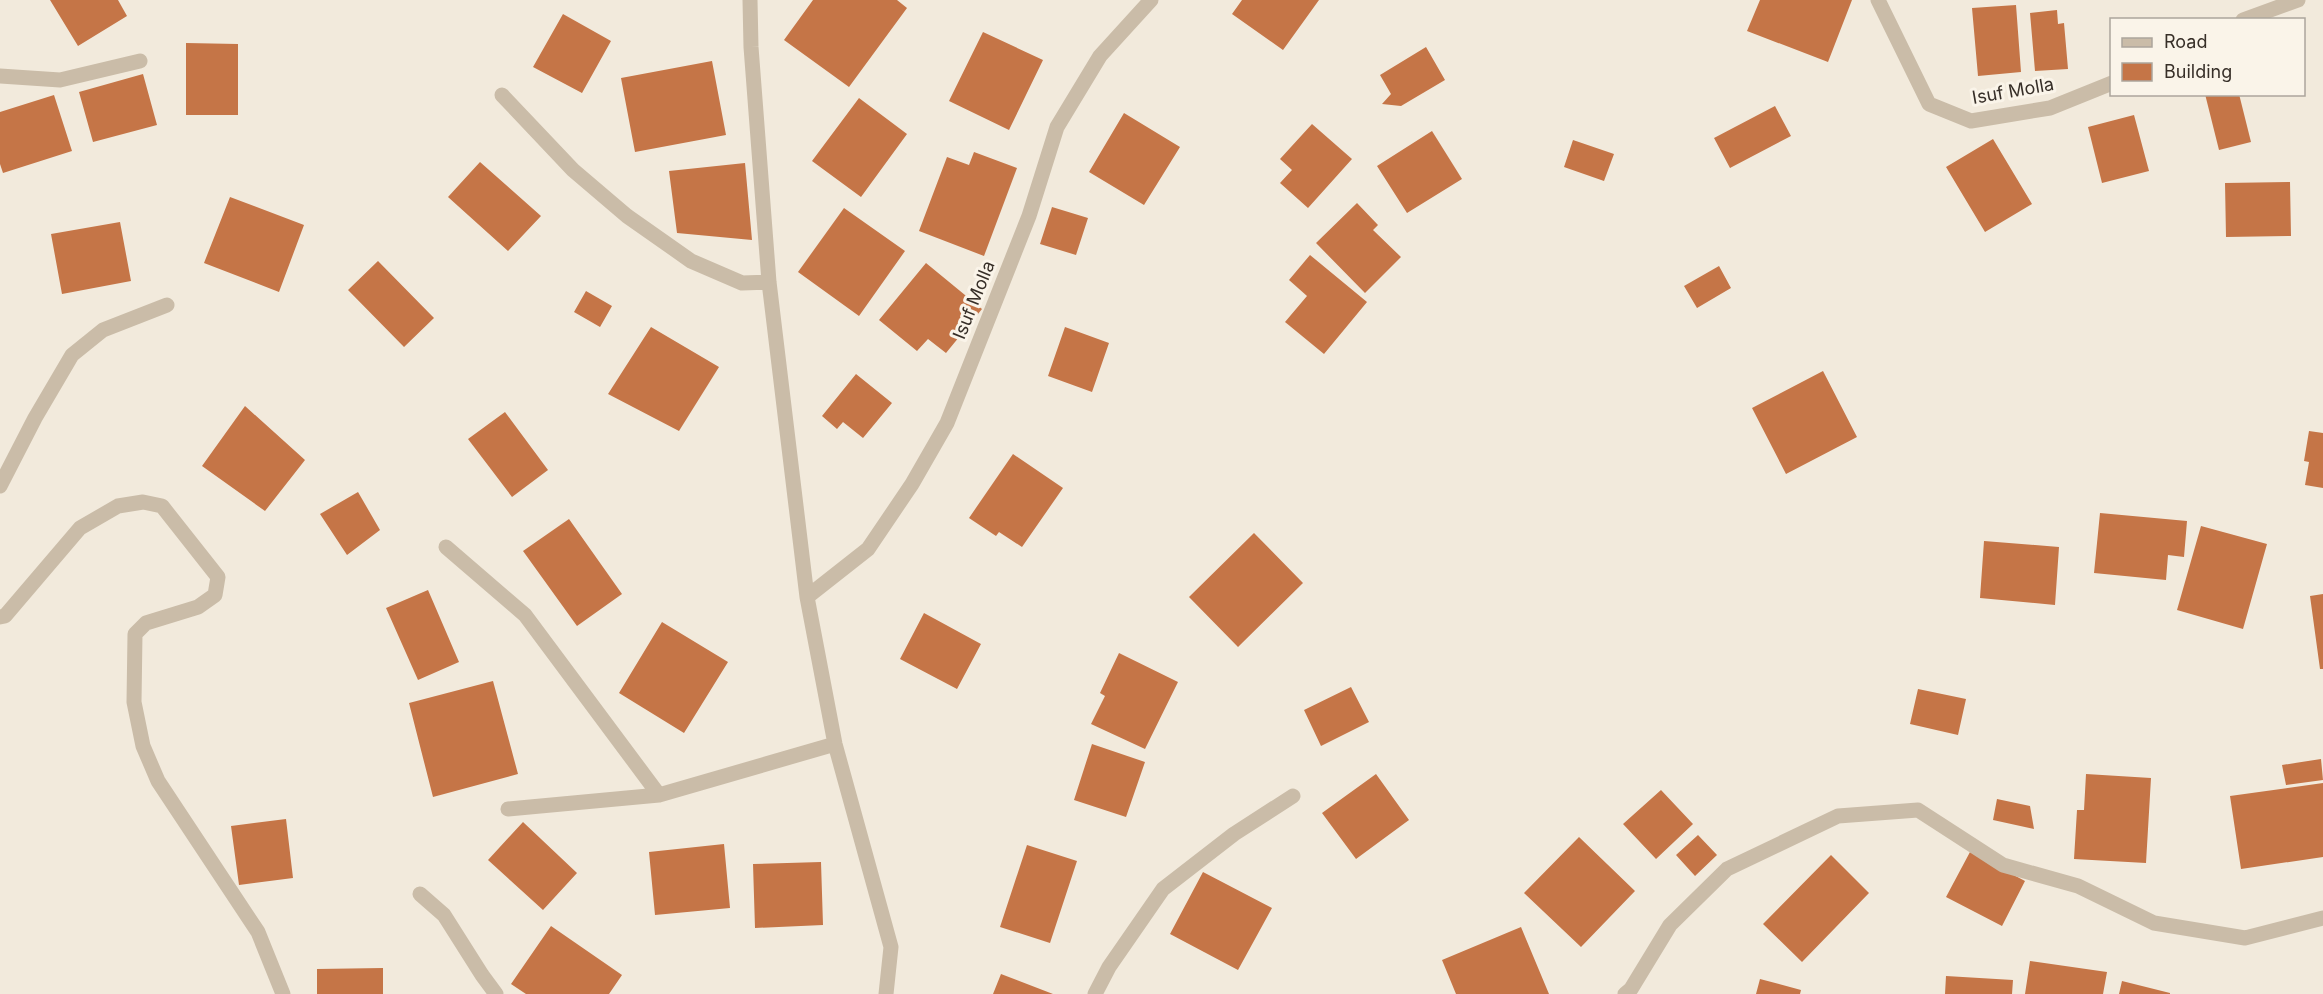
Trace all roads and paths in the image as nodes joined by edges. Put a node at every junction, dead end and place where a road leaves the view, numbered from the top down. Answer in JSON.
{"nodes":[{"id":1,"x":750,"y":0,"type":"edge"},
{"id":2,"x":1151,"y":0,"type":"edge"},
{"id":3,"x":1878,"y":0,"type":"edge"},
{"id":4,"x":2298,"y":0,"type":"edge"},
{"id":5,"x":2248,"y":18,"type":"edge"},
{"id":6,"x":140,"y":61,"type":"dead end"},
{"id":7,"x":0,"y":75,"type":"edge"},
{"id":8,"x":2110,"y":84,"type":"edge"},
{"id":9,"x":502,"y":95,"type":"dead end"},
{"id":10,"x":769,"y":282,"type":"junction"},
{"id":11,"x":167,"y":305,"type":"dead end"},
{"id":12,"x":0,"y":486,"type":"edge"},
{"id":13,"x":446,"y":548,"type":"dead end"},
{"id":14,"x":807,"y":597,"type":"junction"},
{"id":15,"x":0,"y":617,"type":"edge"},
{"id":16,"x":836,"y":744,"type":"junction"},
{"id":17,"x":659,"y":795,"type":"junction"},
{"id":18,"x":1293,"y":796,"type":"dead end"},
{"id":19,"x":508,"y":809,"type":"dead end"},
{"id":20,"x":420,"y":894,"type":"dead end"},
{"id":21,"x":2323,"y":918,"type":"edge"},
{"id":22,"x":283,"y":994,"type":"edge"},
{"id":23,"x":496,"y":994,"type":"edge"},
{"id":24,"x":886,"y":994,"type":"edge"},
{"id":25,"x":1095,"y":994,"type":"edge"},
{"id":26,"x":1625,"y":994,"type":"edge"}],
"edges":[{"from":1,"to":10,"type":"street"},
{"from":2,"to":14,"type":"street","name":"Isuf Molla"},
{"from":3,"to":8,"type":"street","name":"Isuf Molla"},
{"from":4,"to":5,"type":"street"},
{"from":6,"to":7,"type":"street"},
{"from":9,"to":10,"type":"street"},
{"from":10,"to":14,"type":"street"},
{"from":11,"to":12,"type":"street"},
{"from":13,"to":17,"type":"street"},
{"from":14,"to":16,"type":"street"},
{"from":15,"to":22,"type":"street"},
{"from":16,"to":17,"type":"street"},
{"from":16,"to":24,"type":"street"},
{"from":17,"to":19,"type":"street"},
{"from":18,"to":25,"type":"street"},
{"from":20,"to":23,"type":"street"},
{"from":21,"to":26,"type":"street"}]}
